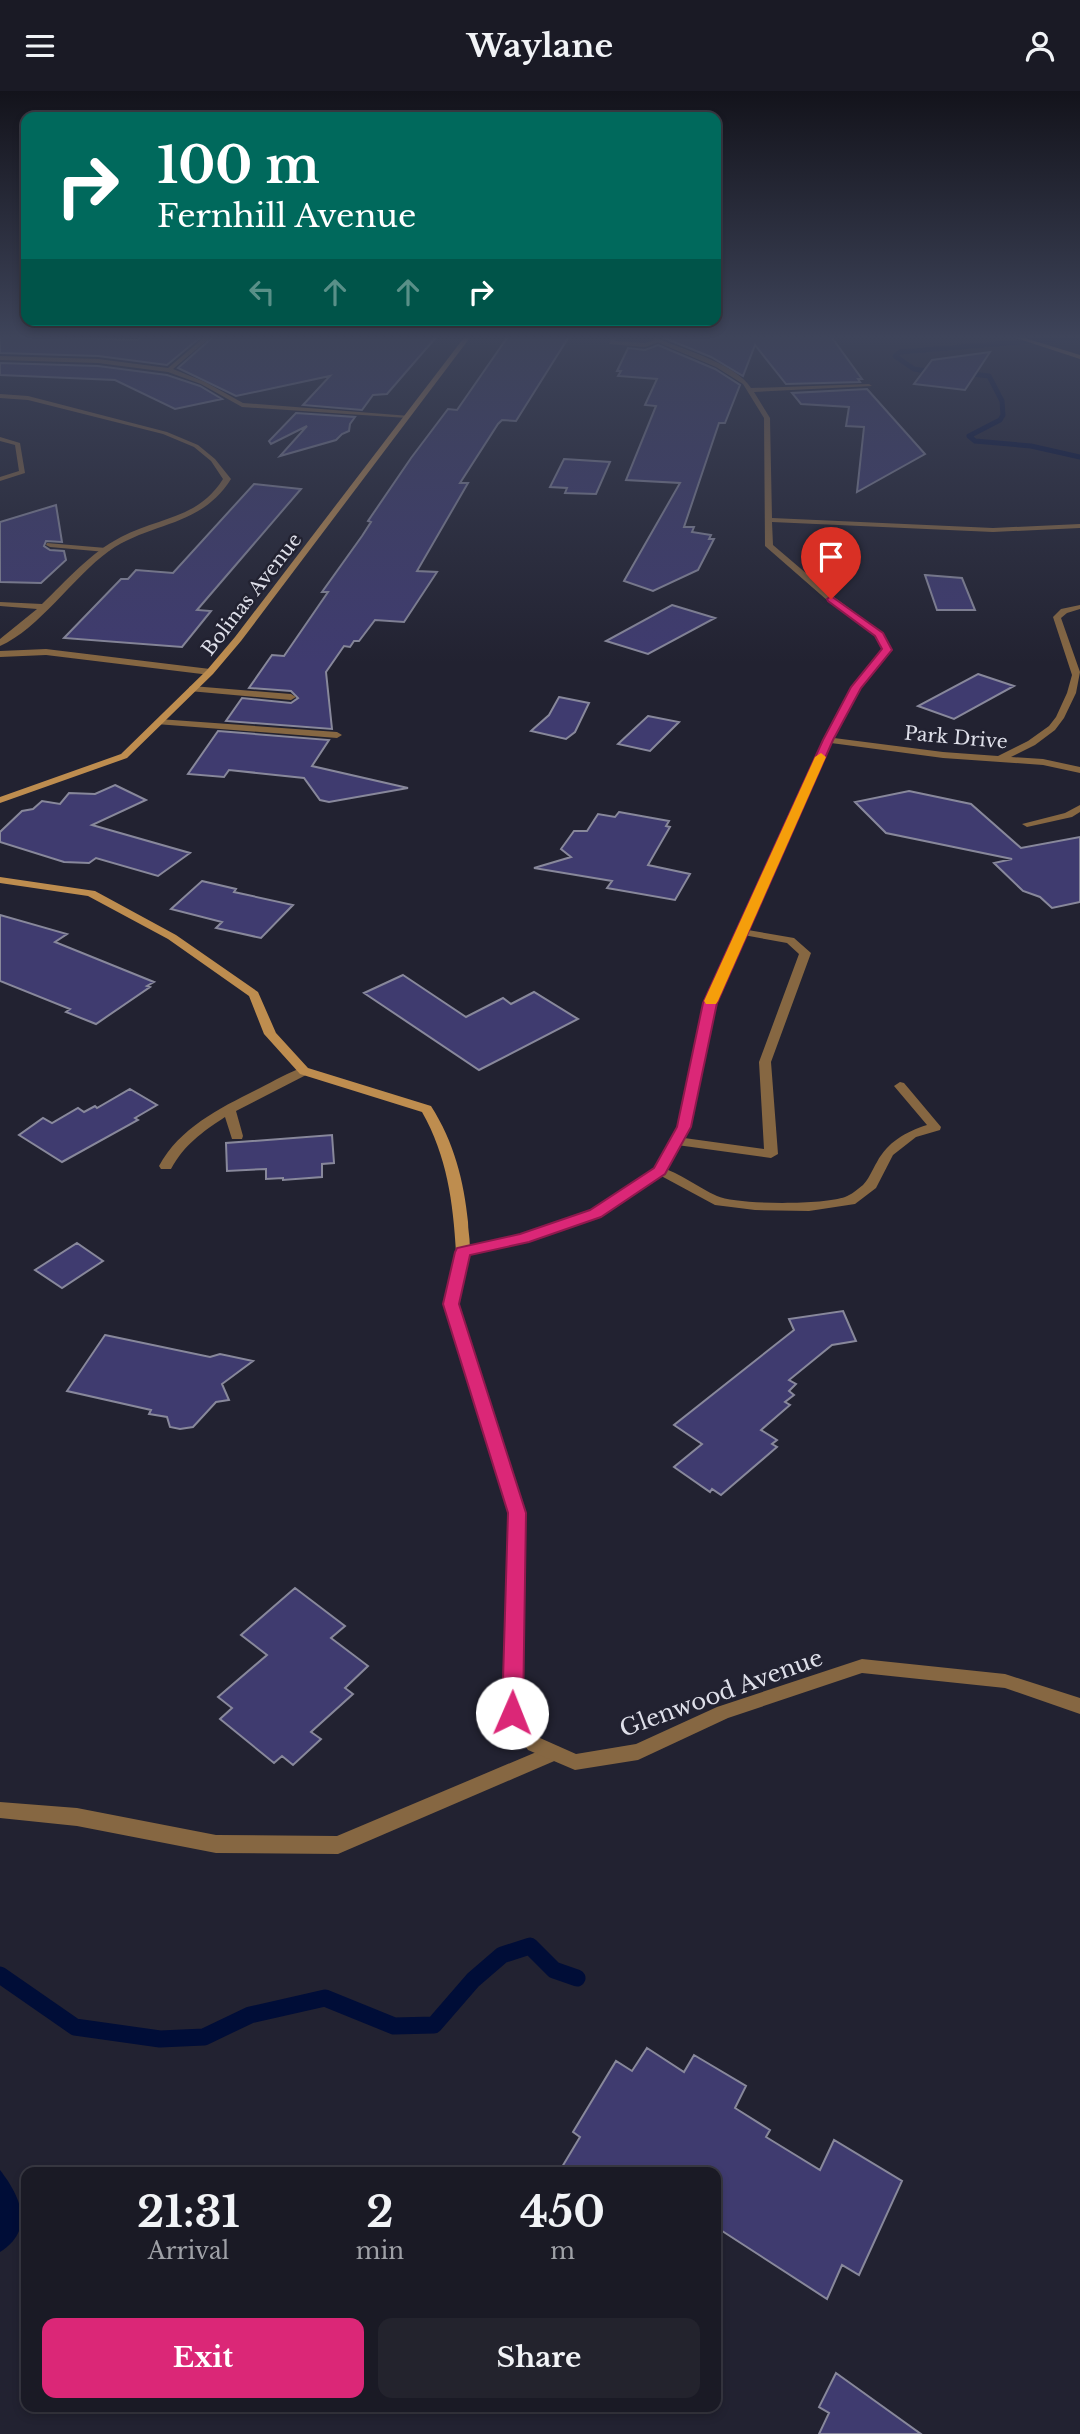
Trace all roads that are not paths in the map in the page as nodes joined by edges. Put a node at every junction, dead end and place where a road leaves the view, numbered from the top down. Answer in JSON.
{"nodes":[{"id":1,"x":16,"y":444,"type":"edge"},
{"id":2,"x":192,"y":444,"type":"edge"},
{"id":3,"x":385,"y":444,"type":"edge"},
{"id":4,"x":767,"y":444,"type":"edge"},
{"id":5,"x":0,"y":479,"type":"edge"},
{"id":6,"x":767,"y":520,"type":"junction"},
{"id":7,"x":1080,"y":526,"type":"edge"},
{"id":8,"x":50,"y":545,"type":"dead end"},
{"id":9,"x":106,"y":550,"type":"junction"},
{"id":10,"x":0,"y":604,"type":"edge"},
{"id":11,"x":44,"y":607,"type":"junction"},
{"id":12,"x":1080,"y":607,"type":"edge"},
{"id":13,"x":28,"y":624,"type":"junction"},
{"id":14,"x":0,"y":643,"type":"edge"},
{"id":15,"x":46,"y":652,"type":"junction"},
{"id":16,"x":0,"y":654,"type":"edge"},
{"id":17,"x":210,"y":672,"type":"junction"},
{"id":18,"x":1078,"y":675,"type":"edge"},
{"id":19,"x":192,"y":689,"type":"junction"},
{"id":20,"x":291,"y":697,"type":"dead end"},
{"id":21,"x":159,"y":722,"type":"junction"},
{"id":22,"x":337,"y":735,"type":"dead end"},
{"id":23,"x":828,"y":740,"type":"junction"},
{"id":24,"x":1000,"y":759,"type":"junction"},
{"id":25,"x":1080,"y":769,"type":"edge"},
{"id":26,"x":0,"y":800,"type":"edge"},
{"id":27,"x":1080,"y":808,"type":"edge"},
{"id":28,"x":1027,"y":824,"type":"dead end"},
{"id":29,"x":0,"y":880,"type":"edge"},
{"id":30,"x":742,"y":933,"type":"junction"},
{"id":31,"x":304,"y":1071,"type":"junction"},
{"id":32,"x":900,"y":1086,"type":"dead end"},
{"id":33,"x":229,"y":1110,"type":"junction"},
{"id":34,"x":237,"y":1136,"type":"dead end"},
{"id":35,"x":677,"y":1141,"type":"junction"},
{"id":36,"x":166,"y":1166,"type":"dead end"},
{"id":37,"x":659,"y":1171,"type":"junction"},
{"id":38,"x":463,"y":1252,"type":"junction"},
{"id":39,"x":1080,"y":1706,"type":"edge"},
{"id":40,"x":553,"y":1753,"type":"junction"},
{"id":41,"x":0,"y":1810,"type":"edge"}],
"edges":[{"from":1,"to":5,"type":"street"},
{"from":2,"to":9,"type":"street"},
{"from":3,"to":17,"type":"street","name":"Bolinas Avenue"},
{"from":4,"to":6,"type":"street"},
{"from":6,"to":7,"type":"street"},
{"from":6,"to":23,"type":"street"},
{"from":8,"to":9,"type":"street"},
{"from":9,"to":11,"type":"street"},
{"from":10,"to":11,"type":"street"},
{"from":11,"to":13,"type":"street"},
{"from":12,"to":18,"type":"street"},
{"from":13,"to":14,"type":"street"},
{"from":13,"to":15,"type":"street"},
{"from":15,"to":16,"type":"street"},
{"from":15,"to":17,"type":"street"},
{"from":17,"to":19,"type":"street","name":"Bolinas Avenue"},
{"from":18,"to":24,"type":"street"},
{"from":19,"to":20,"type":"street"},
{"from":19,"to":21,"type":"street","name":"Bolinas Avenue"},
{"from":21,"to":22,"type":"street"},
{"from":21,"to":26,"type":"street","name":"Bolinas Avenue"},
{"from":23,"to":24,"type":"street","name":"Park Drive"},
{"from":23,"to":30,"type":"street"},
{"from":24,"to":25,"type":"street","name":"Park Drive"},
{"from":27,"to":28,"type":"street"},
{"from":29,"to":31,"type":"street"},
{"from":30,"to":35,"type":"street"},
{"from":30,"to":35,"type":"street"},
{"from":31,"to":33,"type":"street"},
{"from":31,"to":38,"type":"street","name":"Glenwood Avenue"},
{"from":32,"to":37,"type":"street"},
{"from":33,"to":34,"type":"street"},
{"from":33,"to":36,"type":"street"},
{"from":35,"to":37,"type":"street"},
{"from":37,"to":38,"type":"street"},
{"from":38,"to":40,"type":"street","name":"Glenwood Avenue"},
{"from":39,"to":40,"type":"street","name":"Glenwood Avenue"},
{"from":40,"to":41,"type":"street"}]}
